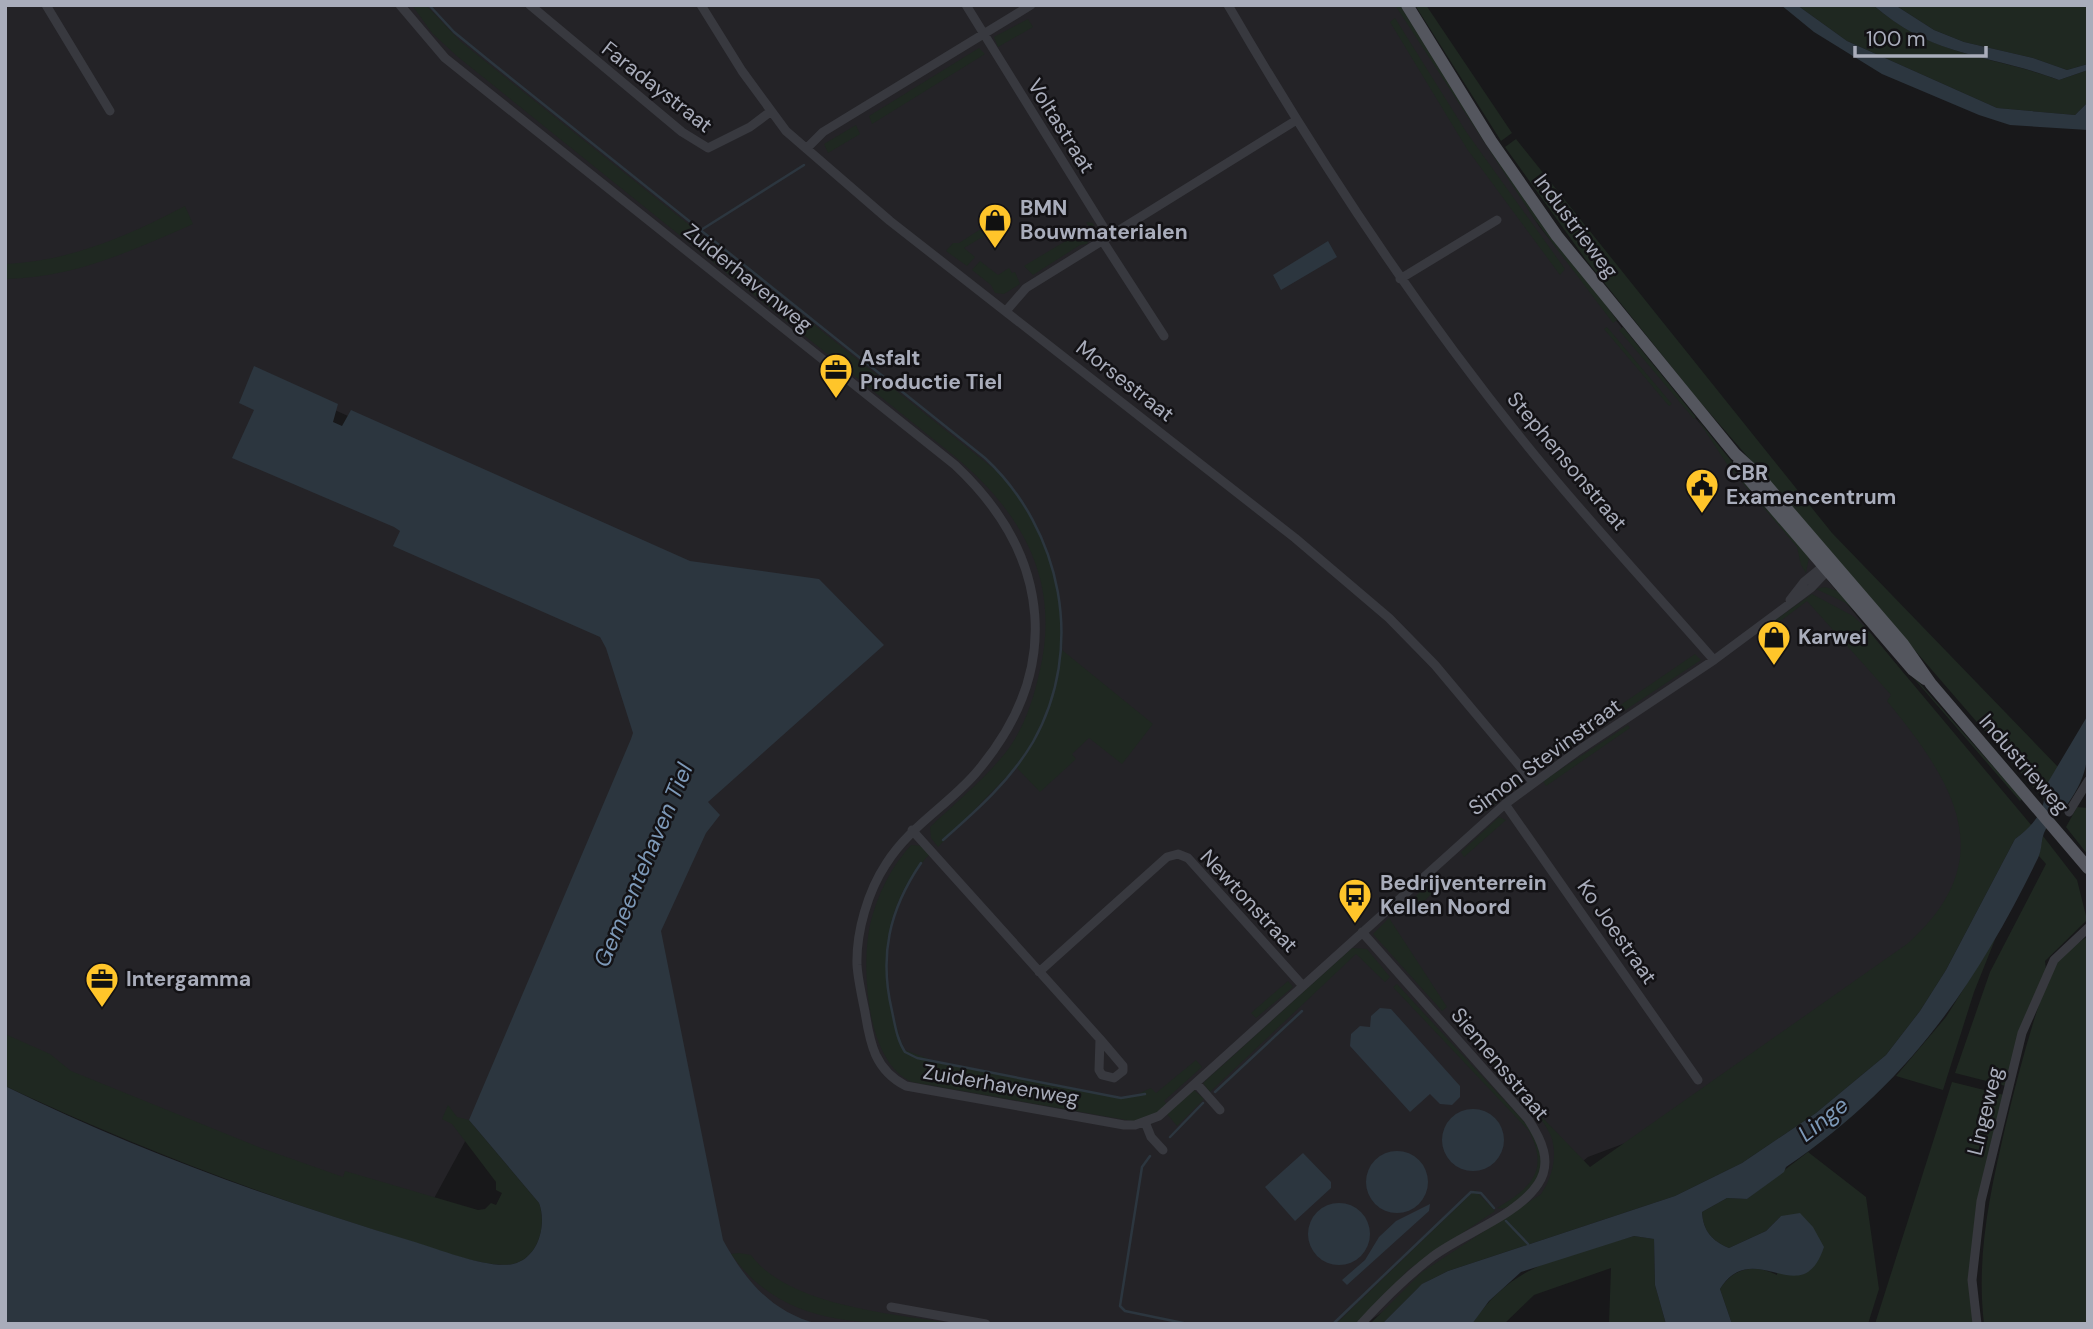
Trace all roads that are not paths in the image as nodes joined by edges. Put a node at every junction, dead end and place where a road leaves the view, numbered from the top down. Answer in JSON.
{"nodes":[{"id":1,"x":46,"y":5,"type":"edge"},
{"id":2,"x":400,"y":5,"type":"edge"},
{"id":3,"x":530,"y":5,"type":"edge"},
{"id":4,"x":701,"y":5,"type":"edge"},
{"id":5,"x":966,"y":5,"type":"edge"},
{"id":6,"x":1031,"y":5,"type":"edge"},
{"id":7,"x":1228,"y":5,"type":"edge"},
{"id":8,"x":1406,"y":5,"type":"edge"},
{"id":9,"x":984,"y":34,"type":"junction"},
{"id":10,"x":110,"y":111,"type":"dead end"},
{"id":11,"x":770,"y":112,"type":"junction"},
{"id":12,"x":1295,"y":121,"type":"junction"},
{"id":13,"x":807,"y":148,"type":"junction"},
{"id":14,"x":1497,"y":220,"type":"dead end"},
{"id":15,"x":1105,"y":238,"type":"junction"},
{"id":16,"x":1400,"y":279,"type":"junction"},
{"id":17,"x":1006,"y":311,"type":"junction"},
{"id":18,"x":1164,"y":336,"type":"dead end"},
{"id":19,"x":1828,"y":566,"type":"junction"},
{"id":20,"x":1714,"y":660,"type":"junction"},
{"id":21,"x":2088,"y":780,"type":"edge"},
{"id":22,"x":1533,"y":782,"type":"junction"},
{"id":23,"x":1506,"y":804,"type":"junction"},
{"id":24,"x":2069,"y":812,"type":"dead end"},
{"id":25,"x":912,"y":830,"type":"junction"},
{"id":26,"x":2088,"y":868,"type":"edge"},
{"id":27,"x":2088,"y":928,"type":"edge"},
{"id":28,"x":1362,"y":932,"type":"junction"},
{"id":29,"x":1039,"y":972,"type":"junction"},
{"id":30,"x":1303,"y":986,"type":"junction"},
{"id":31,"x":1100,"y":1039,"type":"dead end"},
{"id":32,"x":1698,"y":1080,"type":"dead end"},
{"id":33,"x":1196,"y":1083,"type":"junction"},
{"id":34,"x":1220,"y":1110,"type":"dead end"},
{"id":35,"x":1145,"y":1122,"type":"junction"},
{"id":36,"x":1163,"y":1150,"type":"dead end"},
{"id":37,"x":891,"y":1307,"type":"dead end"},
{"id":38,"x":986,"y":1324,"type":"edge"},
{"id":39,"x":1361,"y":1324,"type":"edge"},
{"id":40,"x":1977,"y":1324,"type":"edge"}],
"edges":[{"from":1,"to":10,"type":"street"},
{"from":2,"to":25,"type":"street","name":"Zuiderhavenweg"},
{"from":3,"to":11,"type":"street","name":"Faradaystraat"},
{"from":4,"to":11,"type":"street","name":"Morsestraat"},
{"from":5,"to":9,"type":"street","name":"Voltastraat"},
{"from":6,"to":9,"type":"street"},
{"from":7,"to":12,"type":"street","name":"Stephensonstraat"},
{"from":8,"to":19,"type":"main road","name":"Industrieweg"},
{"from":9,"to":13,"type":"street"},
{"from":9,"to":15,"type":"street","name":"Voltastraat"},
{"from":11,"to":13,"type":"street","name":"Morsestraat"},
{"from":12,"to":15,"type":"street"},
{"from":12,"to":16,"type":"street","name":"Stephensonstraat"},
{"from":13,"to":17,"type":"street","name":"Morsestraat"},
{"from":14,"to":16,"type":"street"},
{"from":15,"to":17,"type":"street"},
{"from":15,"to":18,"type":"street","name":"Voltastraat"},
{"from":16,"to":20,"type":"street","name":"Stephensonstraat"},
{"from":17,"to":22,"type":"street","name":"Morsestraat"},
{"from":19,"to":20,"type":"street","name":"Simon Stevinstraat"},
{"from":19,"to":26,"type":"main road","name":"Industrieweg"},
{"from":20,"to":22,"type":"street","name":"Simon Stevinstraat"},
{"from":21,"to":24,"type":"street"},
{"from":22,"to":23,"type":"street","name":"Simon Stevinstraat"},
{"from":23,"to":28,"type":"street","name":"Simon Stevinstraat"},
{"from":23,"to":32,"type":"street","name":"Ko Joestraat"},
{"from":25,"to":29,"type":"street"},
{"from":25,"to":35,"type":"street","name":"Zuiderhavenweg"},
{"from":27,"to":40,"type":"street","name":"Lingeweg"},
{"from":28,"to":30,"type":"street","name":"Simon Stevinstraat"},
{"from":28,"to":39,"type":"street","name":"Siemensstraat"},
{"from":29,"to":30,"type":"street","name":"Newtonstraat"},
{"from":29,"to":31,"type":"street"},
{"from":30,"to":33,"type":"street","name":"Simon Stevinstraat"},
{"from":33,"to":34,"type":"street"},
{"from":33,"to":35,"type":"street","name":"Simon Stevinstraat"},
{"from":35,"to":36,"type":"street"},
{"from":37,"to":38,"type":"street"}]}
